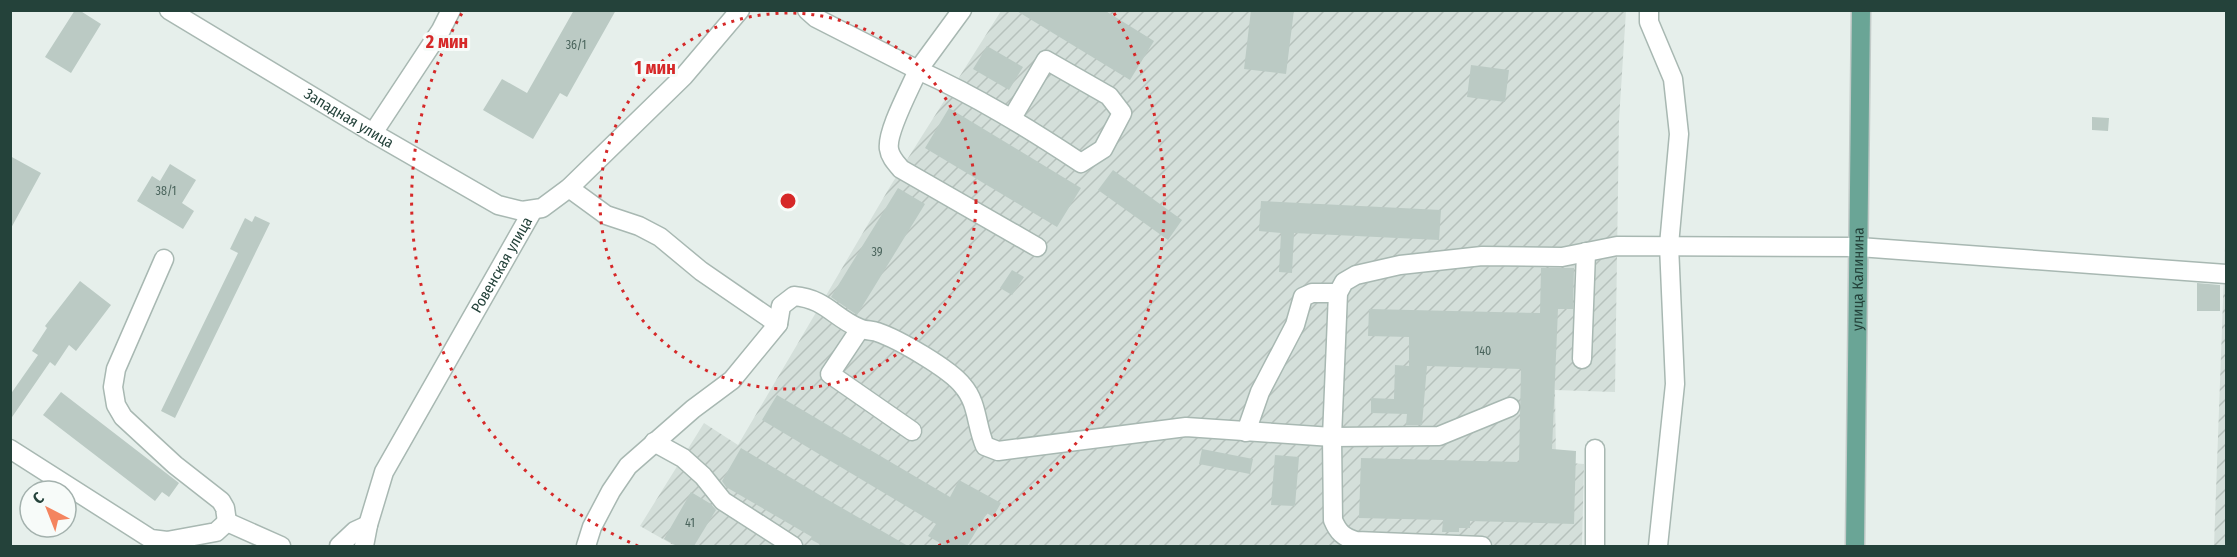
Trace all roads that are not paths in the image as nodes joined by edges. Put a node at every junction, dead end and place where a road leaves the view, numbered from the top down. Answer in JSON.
{"nodes":[{"id":1,"x":169,"y":10,"type":"edge"},
{"id":2,"x":451,"y":10,"type":"edge"},
{"id":3,"x":740,"y":10,"type":"edge"},
{"id":4,"x":807,"y":10,"type":"edge"},
{"id":5,"x":962,"y":10,"type":"edge"},
{"id":6,"x":1649,"y":10,"type":"edge"},
{"id":7,"x":1861,"y":10,"type":"edge"},
{"id":8,"x":918,"y":70,"type":"junction"},
{"id":9,"x":1012,"y":118,"type":"junction"},
{"id":10,"x":373,"y":133,"type":"junction"},
{"id":11,"x":569,"y":188,"type":"junction"},
{"id":12,"x":533,"y":210,"type":"junction"},
{"id":13,"x":1669,"y":246,"type":"junction"},
{"id":14,"x":1037,"y":247,"type":"dead end"},
{"id":15,"x":1859,"y":247,"type":"junction"},
{"id":16,"x":1586,"y":252,"type":"junction"},
{"id":17,"x":164,"y":259,"type":"dead end"},
{"id":18,"x":2226,"y":274,"type":"edge"},
{"id":19,"x":1338,"y":293,"type":"junction"},
{"id":20,"x":778,"y":324,"type":"junction"},
{"id":21,"x":860,"y":329,"type":"junction"},
{"id":22,"x":1582,"y":359,"type":"dead end"},
{"id":23,"x":1510,"y":407,"type":"dead end"},
{"id":24,"x":912,"y":431,"type":"dead end"},
{"id":25,"x":1246,"y":432,"type":"junction"},
{"id":26,"x":1332,"y":438,"type":"junction"},
{"id":27,"x":654,"y":442,"type":"junction"},
{"id":28,"x":10,"y":449,"type":"edge"},
{"id":29,"x":1595,"y":449,"type":"dead end"},
{"id":30,"x":227,"y":522,"type":"junction"},
{"id":31,"x":368,"y":525,"type":"junction"},
{"id":32,"x":281,"y":546,"type":"edge"},
{"id":33,"x":339,"y":546,"type":"edge"},
{"id":34,"x":364,"y":546,"type":"edge"},
{"id":35,"x":586,"y":546,"type":"edge"},
{"id":36,"x":794,"y":546,"type":"edge"},
{"id":37,"x":1482,"y":546,"type":"edge"},
{"id":38,"x":1595,"y":546,"type":"edge"},
{"id":39,"x":1658,"y":546,"type":"edge"},
{"id":40,"x":1856,"y":546,"type":"edge"}],
"edges":[{"from":1,"to":10,"type":"street","name":"Западная улица"},
{"from":2,"to":10,"type":"street"},
{"from":3,"to":11,"type":"street","name":"Ровенская улица"},
{"from":4,"to":8,"type":"street"},
{"from":5,"to":8,"type":"street"},
{"from":6,"to":13,"type":"street"},
{"from":7,"to":15,"type":"main road","name":"улица Калинина"},
{"from":8,"to":9,"type":"street"},
{"from":8,"to":14,"type":"street"},
{"from":9,"to":9,"type":"street"},
{"from":10,"to":12,"type":"street","name":"Западная улица"},
{"from":11,"to":12,"type":"street","name":"Ровенская улица"},
{"from":11,"to":20,"type":"street"},
{"from":12,"to":31,"type":"street","name":"Ровенская улица"},
{"from":13,"to":15,"type":"street"},
{"from":13,"to":16,"type":"street"},
{"from":13,"to":39,"type":"street"},
{"from":15,"to":18,"type":"street"},
{"from":15,"to":40,"type":"main road","name":"улица Калинина"},
{"from":16,"to":19,"type":"street"},
{"from":16,"to":22,"type":"street"},
{"from":17,"to":30,"type":"street"},
{"from":19,"to":25,"type":"street"},
{"from":19,"to":26,"type":"street"},
{"from":20,"to":21,"type":"street"},
{"from":20,"to":27,"type":"street"},
{"from":21,"to":24,"type":"street"},
{"from":21,"to":25,"type":"street"},
{"from":23,"to":26,"type":"street"},
{"from":25,"to":26,"type":"street"},
{"from":26,"to":37,"type":"street"},
{"from":27,"to":35,"type":"street"},
{"from":27,"to":36,"type":"street"},
{"from":28,"to":30,"type":"street"},
{"from":29,"to":38,"type":"street"},
{"from":30,"to":32,"type":"street"},
{"from":31,"to":33,"type":"street"},
{"from":31,"to":34,"type":"street","name":"Ровенская улица"}]}
